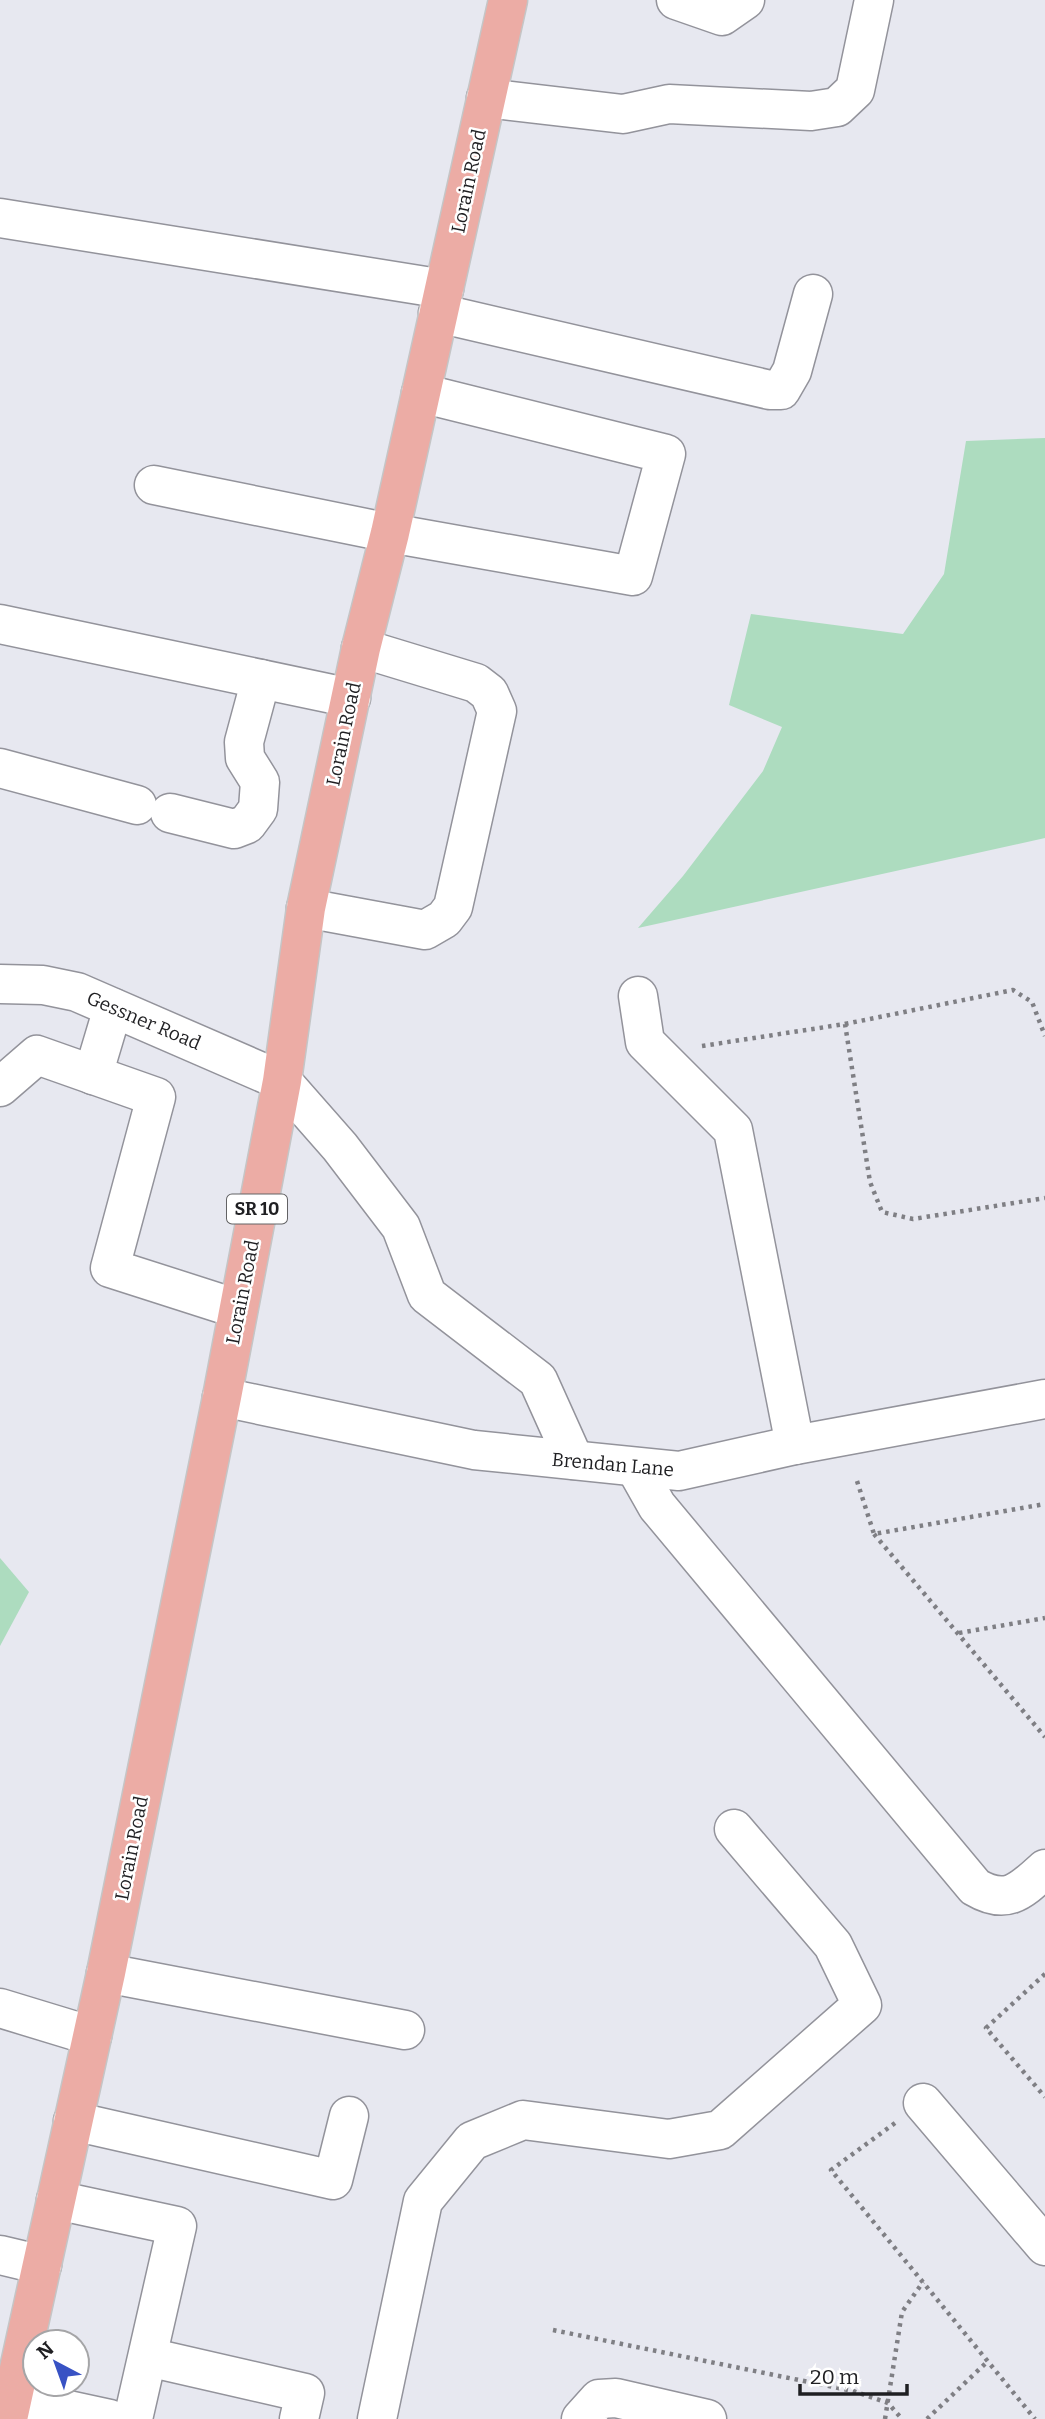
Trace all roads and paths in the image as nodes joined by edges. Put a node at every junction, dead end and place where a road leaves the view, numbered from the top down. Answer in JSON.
{"nodes":[{"id":1,"x":508,"y":0,"type":"edge"},
{"id":2,"x":676,"y":0,"type":"edge"},
{"id":3,"x":745,"y":0,"type":"edge"},
{"id":4,"x":874,"y":0,"type":"edge"},
{"id":5,"x":486,"y":98,"type":"junction"},
{"id":6,"x":0,"y":218,"type":"edge"},
{"id":7,"x":813,"y":294,"type":"dead end"},
{"id":8,"x":441,"y":301,"type":"junction"},
{"id":9,"x":421,"y":393,"type":"junction"},
{"id":10,"x":153,"y":485,"type":"dead end"},
{"id":11,"x":390,"y":533,"type":"junction"},
{"id":12,"x":0,"y":624,"type":"edge"},
{"id":13,"x":361,"y":648,"type":"junction"},
{"id":14,"x":261,"y":679,"type":"junction"},
{"id":15,"x":351,"y":698,"type":"junction"},
{"id":16,"x":0,"y":768,"type":"edge"},
{"id":17,"x":306,"y":908,"type":"junction"},
{"id":18,"x":0,"y":984,"type":"edge"},
{"id":19,"x":638,"y":996,"type":"dead end"},
{"id":20,"x":113,"y":1008,"type":"junction"},
{"id":21,"x":845,"y":1024,"type":"junction"},
{"id":22,"x":1045,"y":1037,"type":"edge"},
{"id":23,"x":657,"y":1054,"type":"junction"},
{"id":24,"x":93,"y":1076,"type":"junction"},
{"id":25,"x":282,"y":1081,"type":"junction"},
{"id":26,"x":0,"y":1087,"type":"edge"},
{"id":27,"x":1045,"y":1198,"type":"edge"},
{"id":28,"x":238,"y":1309,"type":"junction"},
{"id":29,"x":222,"y":1397,"type":"junction"},
{"id":30,"x":1045,"y":1399,"type":"edge"},
{"id":31,"x":795,"y":1445,"type":"junction"},
{"id":32,"x":575,"y":1460,"type":"junction"},
{"id":33,"x":635,"y":1467,"type":"junction"},
{"id":34,"x":857,"y":1481,"type":"dead end"},
{"id":35,"x":1045,"y":1504,"type":"edge"},
{"id":36,"x":874,"y":1534,"type":"junction"},
{"id":37,"x":1045,"y":1618,"type":"edge"},
{"id":38,"x":958,"y":1633,"type":"junction"},
{"id":39,"x":1045,"y":1737,"type":"edge"},
{"id":40,"x":734,"y":1829,"type":"dead end"},
{"id":41,"x":1045,"y":1869,"type":"edge"},
{"id":42,"x":106,"y":1973,"type":"junction"},
{"id":43,"x":1045,"y":1974,"type":"edge"},
{"id":44,"x":0,"y":2008,"type":"edge"},
{"id":45,"x":405,"y":2030,"type":"dead end"},
{"id":46,"x":92,"y":2035,"type":"junction"},
{"id":47,"x":1045,"y":2097,"type":"edge"},
{"id":48,"x":923,"y":2103,"type":"joint"},
{"id":49,"x":349,"y":2116,"type":"dead end"},
{"id":50,"x":74,"y":2121,"type":"junction"},
{"id":51,"x":56,"y":2200,"type":"junction"},
{"id":52,"x":1045,"y":2246,"type":"edge"},
{"id":53,"x":0,"y":2255,"type":"edge"},
{"id":54,"x":42,"y":2264,"type":"junction"},
{"id":55,"x":923,"y":2282,"type":"junction"},
{"id":56,"x":553,"y":2330,"type":"dead end"},
{"id":57,"x":148,"y":2357,"type":"junction"},
{"id":58,"x":988,"y":2361,"type":"junction"},
{"id":59,"x":888,"y":2403,"type":"junction"},
{"id":60,"x":11,"y":2409,"type":"edge"},
{"id":61,"x":110,"y":2419,"type":"edge"},
{"id":62,"x":133,"y":2419,"type":"edge"},
{"id":63,"x":299,"y":2419,"type":"edge"},
{"id":64,"x":377,"y":2419,"type":"edge"},
{"id":65,"x":582,"y":2419,"type":"edge"},
{"id":66,"x":707,"y":2419,"type":"edge"},
{"id":67,"x":885,"y":2419,"type":"edge"},
{"id":68,"x":902,"y":2419,"type":"edge"},
{"id":69,"x":927,"y":2419,"type":"edge"},
{"id":70,"x":1035,"y":2419,"type":"edge"}],
"edges":[{"from":1,"to":5,"type":"main road","name":"Lorain Road","number":"SR 10"},
{"from":2,"to":3,"type":"street"},
{"from":4,"to":5,"type":"street"},
{"from":5,"to":8,"type":"main road","name":"Lorain Road","number":"SR 10"},
{"from":6,"to":8,"type":"street"},
{"from":7,"to":8,"type":"street"},
{"from":8,"to":9,"type":"main road","name":"Lorain Road","number":"SR 10"},
{"from":9,"to":11,"type":"main road","name":"Lorain Road","number":"SR 10"},
{"from":9,"to":11,"type":"street"},
{"from":10,"to":11,"type":"street"},
{"from":11,"to":13,"type":"main road","name":"Lorain Road","number":"SR 10"},
{"from":12,"to":14,"type":"street"},
{"from":13,"to":15,"type":"main road","name":"Lorain Road","number":"SR 10"},
{"from":13,"to":17,"type":"street"},
{"from":14,"to":15,"type":"street"},
{"from":14,"to":16,"type":"street"},
{"from":15,"to":17,"type":"main road","name":"Lorain Road","number":"SR 10"},
{"from":17,"to":25,"type":"main road","name":"Lorain Road","number":"SR 10"},
{"from":18,"to":20,"type":"street","name":"Gessner Road"},
{"from":19,"to":23,"type":"street"},
{"from":20,"to":24,"type":"street"},
{"from":20,"to":25,"type":"street","name":"Gessner Road"},
{"from":21,"to":22,"type":"path"},
{"from":21,"to":23,"type":"path"},
{"from":21,"to":27,"type":"path"},
{"from":23,"to":31,"type":"street"},
{"from":24,"to":26,"type":"street"},
{"from":24,"to":28,"type":"street"},
{"from":25,"to":28,"type":"main road","name":"Lorain Road","number":"SR 10"},
{"from":25,"to":32,"type":"street"},
{"from":28,"to":29,"type":"main road","name":"Lorain Road","number":"SR 10"},
{"from":29,"to":32,"type":"street","name":"Brendan Lane"},
{"from":29,"to":42,"type":"main road","name":"Lorain Road","number":"SR 10"},
{"from":30,"to":31,"type":"street","name":"Brendan Lane"},
{"from":31,"to":33,"type":"street","name":"Brendan Lane"},
{"from":32,"to":33,"type":"street","name":"Brendan Lane"},
{"from":33,"to":41,"type":"street"},
{"from":34,"to":36,"type":"path"},
{"from":35,"to":36,"type":"path"},
{"from":36,"to":38,"type":"path"},
{"from":37,"to":38,"type":"path"},
{"from":38,"to":39,"type":"path"},
{"from":40,"to":64,"type":"street"},
{"from":42,"to":45,"type":"street"},
{"from":42,"to":46,"type":"main road","name":"Lorain Road","number":"SR 10"},
{"from":43,"to":47,"type":"path"},
{"from":44,"to":46,"type":"street"},
{"from":46,"to":50,"type":"main road","name":"Lorain Road","number":"SR 10"},
{"from":48,"to":52,"type":"street"},
{"from":48,"to":55,"type":"path"},
{"from":49,"to":50,"type":"street"},
{"from":50,"to":51,"type":"main road","name":"Lorain Road","number":"SR 10"},
{"from":51,"to":54,"type":"main road","name":"Lorain Road","number":"SR 10"},
{"from":51,"to":57,"type":"street"},
{"from":53,"to":54,"type":"street"},
{"from":54,"to":60,"type":"main road","name":"Lorain Road","number":"SR 10"},
{"from":55,"to":58,"type":"path"},
{"from":55,"to":59,"type":"path"},
{"from":56,"to":59,"type":"path"},
{"from":57,"to":62,"type":"street"},
{"from":57,"to":63,"type":"street"},
{"from":58,"to":69,"type":"path"},
{"from":58,"to":70,"type":"path"},
{"from":59,"to":67,"type":"path"},
{"from":59,"to":68,"type":"path"},
{"from":60,"to":61,"type":"street"},
{"from":65,"to":66,"type":"street"}]}
